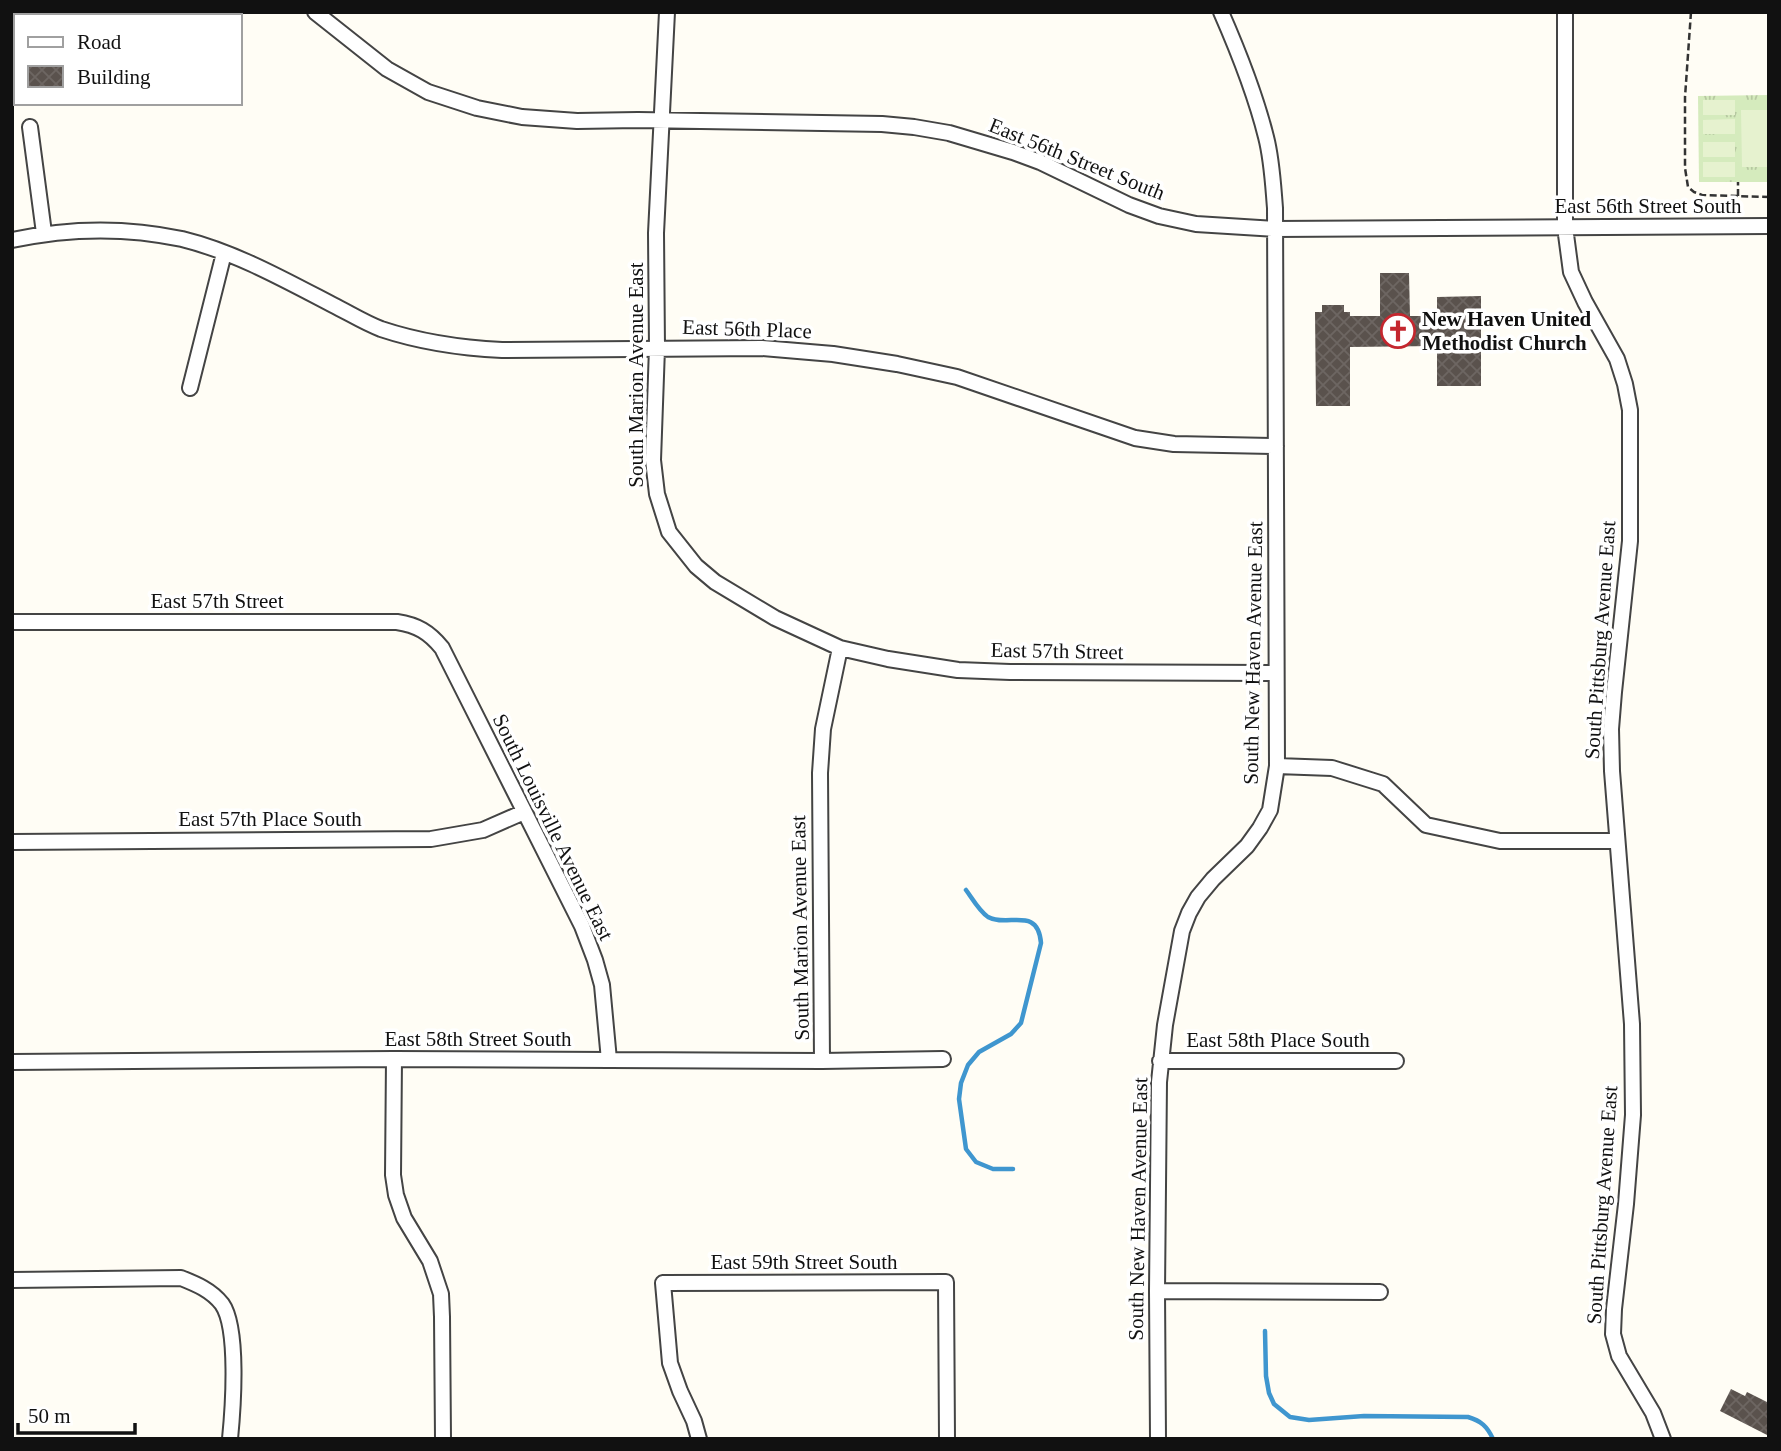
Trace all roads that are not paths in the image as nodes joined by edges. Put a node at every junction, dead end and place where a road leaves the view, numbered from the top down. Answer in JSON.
{"nodes":[{"id":1,"x":315,"y":12,"type":"edge"},
{"id":2,"x":667,"y":12,"type":"edge"},
{"id":3,"x":1221,"y":12,"type":"edge"},
{"id":4,"x":1565,"y":12,"type":"edge"},
{"id":5,"x":662,"y":120,"type":"junction"},
{"id":6,"x":30,"y":127,"type":"dead end"},
{"id":7,"x":1769,"y":226,"type":"edge"},
{"id":8,"x":1565,"y":227,"type":"junction"},
{"id":9,"x":1275,"y":229,"type":"junction"},
{"id":10,"x":44,"y":233,"type":"junction"},
{"id":11,"x":12,"y":240,"type":"edge"},
{"id":12,"x":224,"y":253,"type":"junction"},
{"id":13,"x":657,"y":348,"type":"junction"},
{"id":14,"x":190,"y":388,"type":"dead end"},
{"id":15,"x":1276,"y":446,"type":"junction"},
{"id":16,"x":12,"y":622,"type":"edge"},
{"id":17,"x":421,"y":628,"type":"joint"},
{"id":18,"x":840,"y":648,"type":"junction"},
{"id":19,"x":1275,"y":673,"type":"junction"},
{"id":20,"x":1277,"y":766,"type":"junction"},
{"id":21,"x":523,"y":812,"type":"junction"},
{"id":22,"x":1617,"y":841,"type":"junction"},
{"id":23,"x":12,"y":842,"type":"edge"},
{"id":24,"x":394,"y":1059,"type":"junction"},
{"id":25,"x":943,"y":1059,"type":"dead end"},
{"id":26,"x":609,"y":1060,"type":"junction"},
{"id":27,"x":822,"y":1060,"type":"junction"},
{"id":28,"x":1160,"y":1061,"type":"junction"},
{"id":29,"x":1396,"y":1061,"type":"dead end"},
{"id":30,"x":12,"y":1062,"type":"edge"},
{"id":31,"x":12,"y":1280,"type":"edge"},
{"id":32,"x":1157,"y":1292,"type":"junction"},
{"id":33,"x":1380,"y":1292,"type":"dead end"},
{"id":34,"x":230,"y":1439,"type":"edge"},
{"id":35,"x":443,"y":1439,"type":"edge"},
{"id":36,"x":699,"y":1439,"type":"edge"},
{"id":37,"x":947,"y":1439,"type":"edge"},
{"id":38,"x":1158,"y":1439,"type":"edge"},
{"id":39,"x":1663,"y":1439,"type":"edge"}],
"edges":[{"from":1,"to":5,"type":"street","name":"East 56th Street South"},
{"from":2,"to":5,"type":"street","name":"South Marion Avenue East"},
{"from":3,"to":9,"type":"street","name":"South New Haven Avenue East"},
{"from":4,"to":8,"type":"street","name":"South Pittsburg Avenue East"},
{"from":5,"to":9,"type":"street","name":"East 56th Street South"},
{"from":5,"to":13,"type":"street","name":"South Marion Avenue East"},
{"from":6,"to":10,"type":"street"},
{"from":7,"to":8,"type":"street","name":"East 56th Street South"},
{"from":8,"to":9,"type":"street","name":"East 56th Street South"},
{"from":8,"to":22,"type":"street","name":"South Pittsburg Avenue East"},
{"from":9,"to":15,"type":"street","name":"South New Haven Avenue East"},
{"from":10,"to":11,"type":"street","name":"East 56th Place"},
{"from":10,"to":12,"type":"street","name":"East 56th Place"},
{"from":12,"to":13,"type":"street","name":"East 56th Place"},
{"from":12,"to":14,"type":"street"},
{"from":13,"to":15,"type":"street","name":"East 56th Place"},
{"from":13,"to":18,"type":"street","name":"South Marion Avenue East"},
{"from":15,"to":19,"type":"street","name":"South New Haven Avenue East"},
{"from":16,"to":17,"type":"street","name":"East 57th Street"},
{"from":17,"to":21,"type":"street","name":"South Louisville Avenue East"},
{"from":18,"to":19,"type":"street","name":"East 57th Street"},
{"from":18,"to":27,"type":"street","name":"South Marion Avenue East"},
{"from":19,"to":20,"type":"street","name":"South New Haven Avenue East"},
{"from":20,"to":22,"type":"street"},
{"from":20,"to":28,"type":"street","name":"South New Haven Avenue East"},
{"from":21,"to":23,"type":"street","name":"East 57th Place South"},
{"from":21,"to":26,"type":"street","name":"South Louisville Avenue East"},
{"from":22,"to":39,"type":"street","name":"South Pittsburg Avenue East"},
{"from":24,"to":26,"type":"street","name":"East 58th Street South"},
{"from":24,"to":30,"type":"street","name":"East 58th Street South"},
{"from":24,"to":35,"type":"street"},
{"from":25,"to":27,"type":"street","name":"East 58th Street South"},
{"from":26,"to":27,"type":"street","name":"East 58th Street South"},
{"from":28,"to":29,"type":"street","name":"East 58th Place South"},
{"from":28,"to":32,"type":"street","name":"South New Haven Avenue East"},
{"from":31,"to":34,"type":"street"},
{"from":32,"to":33,"type":"street"},
{"from":32,"to":38,"type":"street","name":"South New Haven Avenue East"},
{"from":36,"to":37,"type":"street","name":"East 59th Street South"}]}
